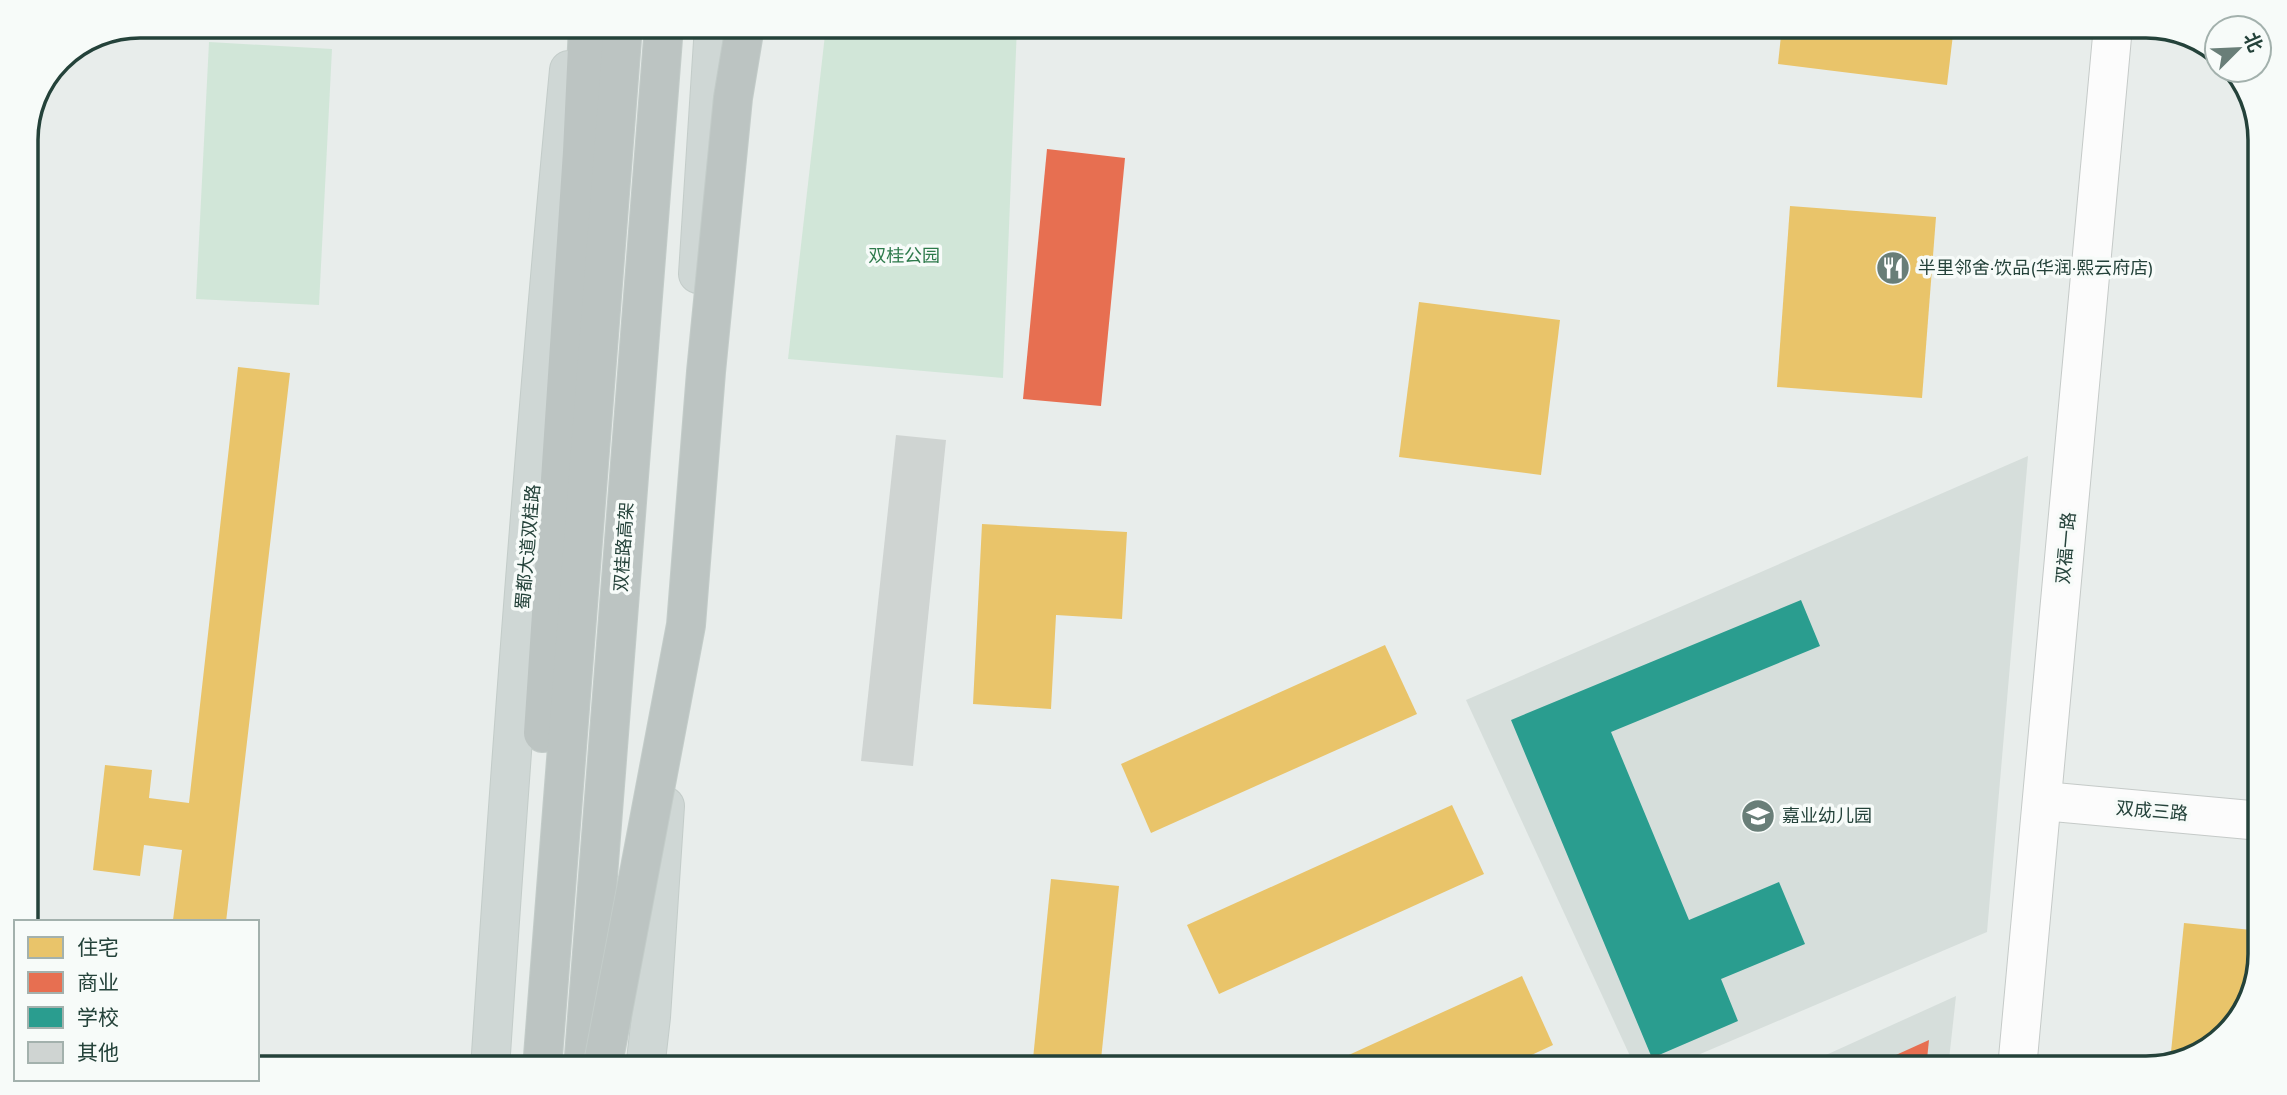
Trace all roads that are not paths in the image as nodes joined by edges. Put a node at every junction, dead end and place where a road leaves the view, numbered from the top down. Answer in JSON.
{"nodes":[{"id":1,"x":573,"y":39,"type":"edge"},
{"id":2,"x":587,"y":39,"type":"edge"},
{"id":3,"x":622,"y":39,"type":"edge"},
{"id":4,"x":663,"y":39,"type":"edge"},
{"id":5,"x":712,"y":39,"type":"edge"},
{"id":6,"x":743,"y":39,"type":"edge"},
{"id":7,"x":2112,"y":39,"type":"edge"},
{"id":8,"x":2043,"y":801,"type":"junction"},
{"id":9,"x":2248,"y":820,"type":"edge"},
{"id":10,"x":491,"y":1056,"type":"edge"},
{"id":11,"x":534,"y":1056,"type":"edge"},
{"id":12,"x":543,"y":1056,"type":"edge"},
{"id":13,"x":584,"y":1056,"type":"edge"},
{"id":14,"x":604,"y":1056,"type":"edge"},
{"id":15,"x":646,"y":1056,"type":"edge"},
{"id":16,"x":2018,"y":1056,"type":"edge"}],
"edges":[{"from":1,"to":10,"type":"main road","name":"蜀都大道双桂路"},
{"from":2,"to":11,"type":"highway"},
{"from":3,"to":12,"type":"highway"},
{"from":4,"to":13,"type":"highway","name":"双桂路高架"},
{"from":5,"to":15,"type":"main road"},
{"from":6,"to":14,"type":"highway","bridge":true},
{"from":7,"to":8,"type":"street","name":"双福一路"},
{"from":8,"to":9,"type":"street","name":"双成三路"},
{"from":8,"to":16,"type":"street","name":"双福一路"}]}
